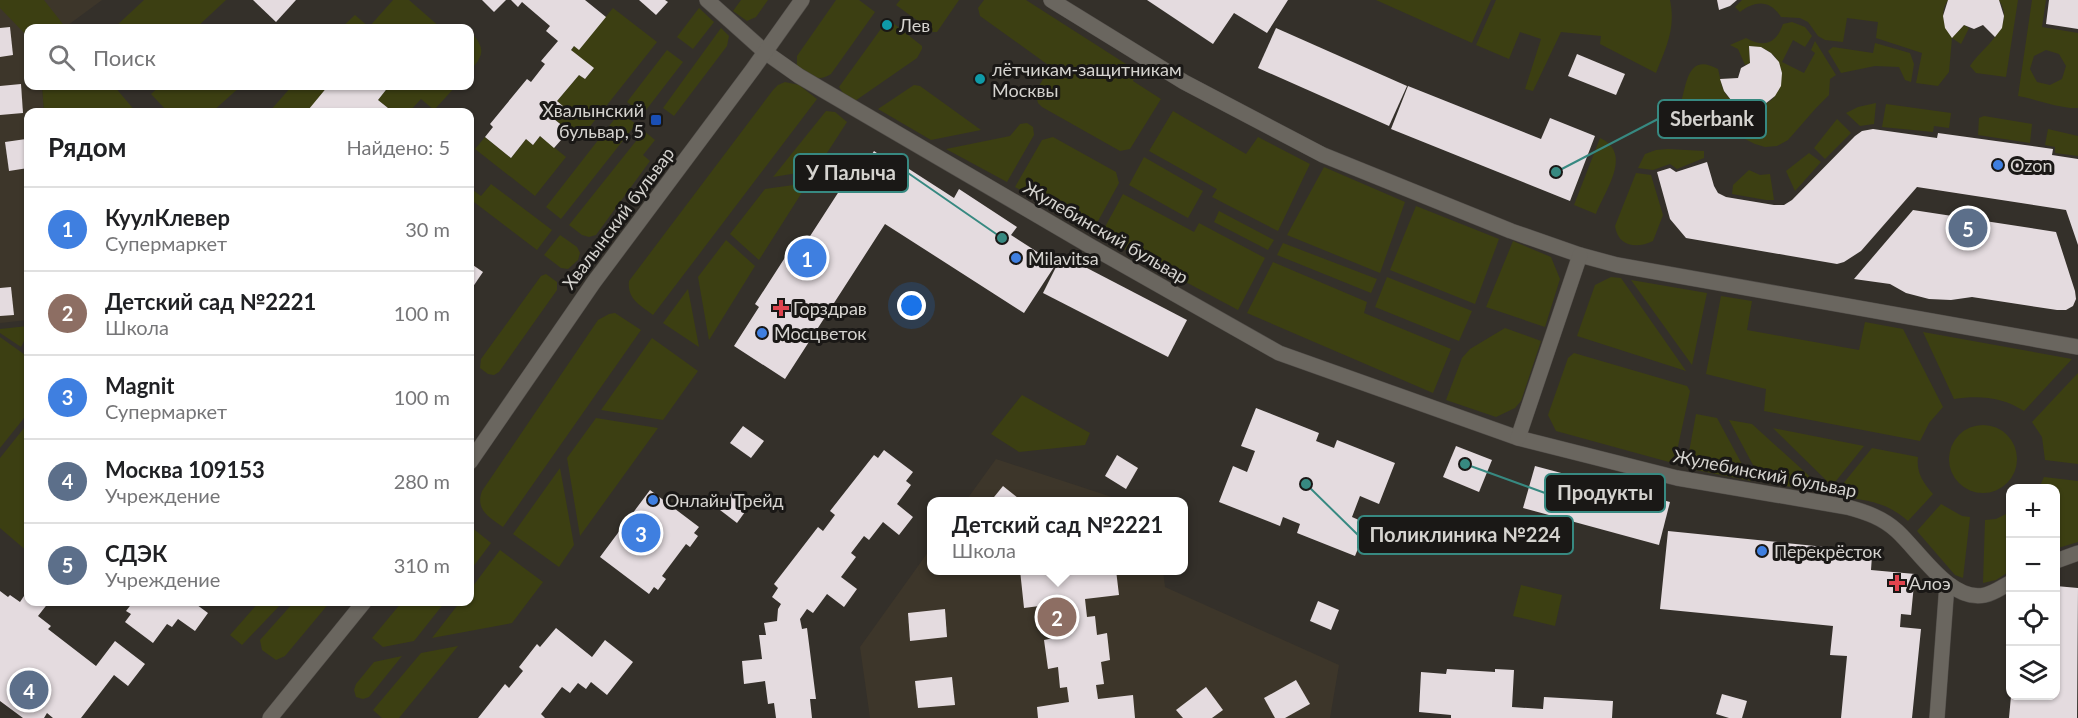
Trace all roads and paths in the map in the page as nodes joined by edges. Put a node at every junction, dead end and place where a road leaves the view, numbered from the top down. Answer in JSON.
{"nodes":[{"id":1,"x":707,"y":0,"type":"edge"},
{"id":2,"x":802,"y":0,"type":"edge"},
{"id":3,"x":1051,"y":0,"type":"edge"},
{"id":4,"x":765,"y":52,"type":"junction"},
{"id":5,"x":1580,"y":255,"type":"junction"},
{"id":6,"x":2078,"y":347,"type":"edge"},
{"id":7,"x":1518,"y":438,"type":"junction"},
{"id":8,"x":474,"y":456,"type":"edge"},
{"id":9,"x":2078,"y":554,"type":"edge"},
{"id":10,"x":2060,"y":559,"type":"edge"},
{"id":11,"x":1947,"y":584,"type":"junction"},
{"id":12,"x":2006,"y":585,"type":"edge"},
{"id":13,"x":361,"y":606,"type":"edge"},
{"id":14,"x":270,"y":718,"type":"edge"},
{"id":15,"x":1937,"y":718,"type":"edge"}],
"edges":[{"from":1,"to":4,"type":"street","name":"Жулебинский бульвар"},
{"from":2,"to":4,"type":"street","name":"Хвалынский бульвар"},
{"from":3,"to":5,"type":"street"},
{"from":4,"to":7,"type":"street","name":"Жулебинский бульвар"},
{"from":4,"to":8,"type":"street","name":"Хвалынский бульвар"},
{"from":5,"to":6,"type":"street"},
{"from":5,"to":7,"type":"street"},
{"from":7,"to":11,"type":"street","name":"Жулебинский бульвар"},
{"from":9,"to":10,"type":"street"},
{"from":11,"to":12,"type":"street","name":"Жулебинский бульвар"},
{"from":11,"to":15,"type":"street"},
{"from":13,"to":14,"type":"street"}]}
